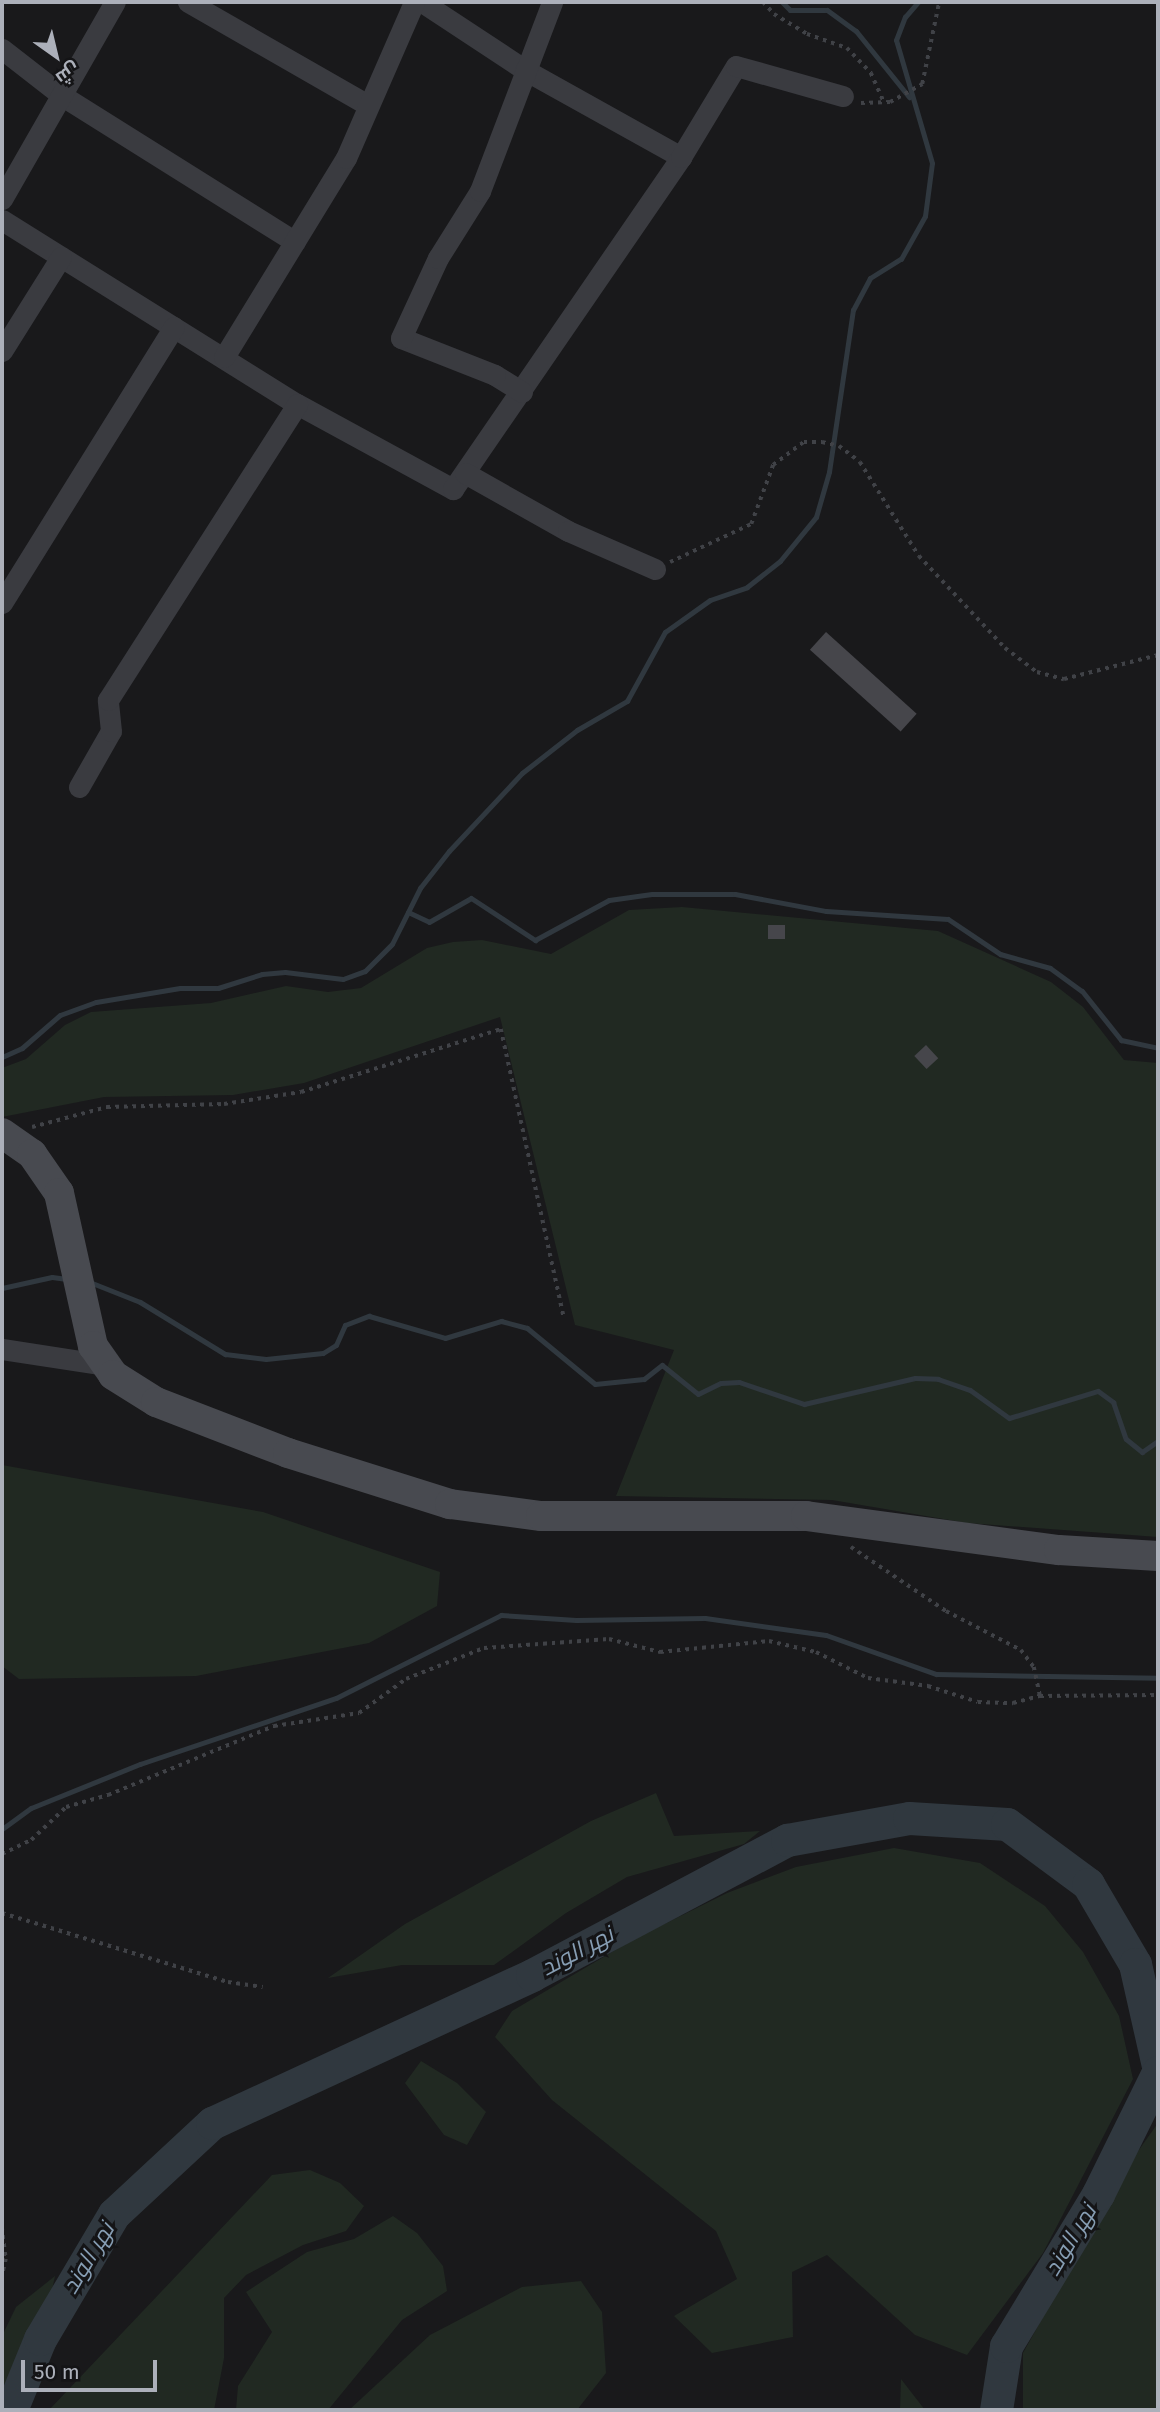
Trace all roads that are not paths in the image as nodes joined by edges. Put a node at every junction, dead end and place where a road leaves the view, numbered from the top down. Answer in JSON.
{"nodes":[{"id":1,"x":115,"y":2,"type":"edge"},
{"id":2,"x":188,"y":2,"type":"edge"},
{"id":3,"x":414,"y":2,"type":"edge"},
{"id":4,"x":422,"y":2,"type":"edge"},
{"id":5,"x":552,"y":2,"type":"edge"},
{"id":6,"x":2,"y":49,"type":"edge"},
{"id":7,"x":525,"y":70,"type":"junction"},
{"id":8,"x":61,"y":95,"type":"junction"},
{"id":9,"x":843,"y":96,"type":"road end"},
{"id":10,"x":368,"y":105,"type":"junction"},
{"id":11,"x":681,"y":157,"type":"junction"},
{"id":12,"x":2,"y":200,"type":"edge"},
{"id":13,"x":2,"y":220,"type":"edge"},
{"id":14,"x":295,"y":242,"type":"junction"},
{"id":15,"x":61,"y":257,"type":"junction"},
{"id":16,"x":174,"y":327,"type":"junction"},
{"id":17,"x":2,"y":351,"type":"edge"},
{"id":18,"x":224,"y":358,"type":"junction"},
{"id":19,"x":522,"y":392,"type":"junction"},
{"id":20,"x":297,"y":404,"type":"junction"},
{"id":21,"x":465,"y":473,"type":"junction"},
{"id":22,"x":655,"y":569,"type":"road end"},
{"id":23,"x":2,"y":603,"type":"edge"},
{"id":24,"x":79,"y":788,"type":"dead end"},
{"id":25,"x":4,"y":1134,"type":"edge"},
{"id":26,"x":2,"y":1349,"type":"edge"},
{"id":27,"x":107,"y":1365,"type":"junction"},
{"id":28,"x":1158,"y":1556,"type":"edge"}],
"edges":[{"from":1,"to":8,"type":"street"},
{"from":2,"to":10,"type":"street"},
{"from":3,"to":10,"type":"street"},
{"from":4,"to":7,"type":"street"},
{"from":5,"to":7,"type":"street"},
{"from":6,"to":8,"type":"street"},
{"from":7,"to":11,"type":"street"},
{"from":7,"to":19,"type":"street"},
{"from":8,"to":12,"type":"street"},
{"from":8,"to":14,"type":"street"},
{"from":9,"to":11,"type":"street"},
{"from":10,"to":14,"type":"street"},
{"from":11,"to":19,"type":"street"},
{"from":13,"to":15,"type":"street"},
{"from":14,"to":18,"type":"street"},
{"from":15,"to":16,"type":"street"},
{"from":15,"to":17,"type":"street"},
{"from":16,"to":18,"type":"street"},
{"from":16,"to":23,"type":"street"},
{"from":18,"to":20,"type":"street"},
{"from":19,"to":21,"type":"street"},
{"from":20,"to":21,"type":"street"},
{"from":20,"to":24,"type":"street"},
{"from":21,"to":22,"type":"street"},
{"from":25,"to":27,"type":"main road"},
{"from":26,"to":27,"type":"street"},
{"from":27,"to":28,"type":"main road"}]}
